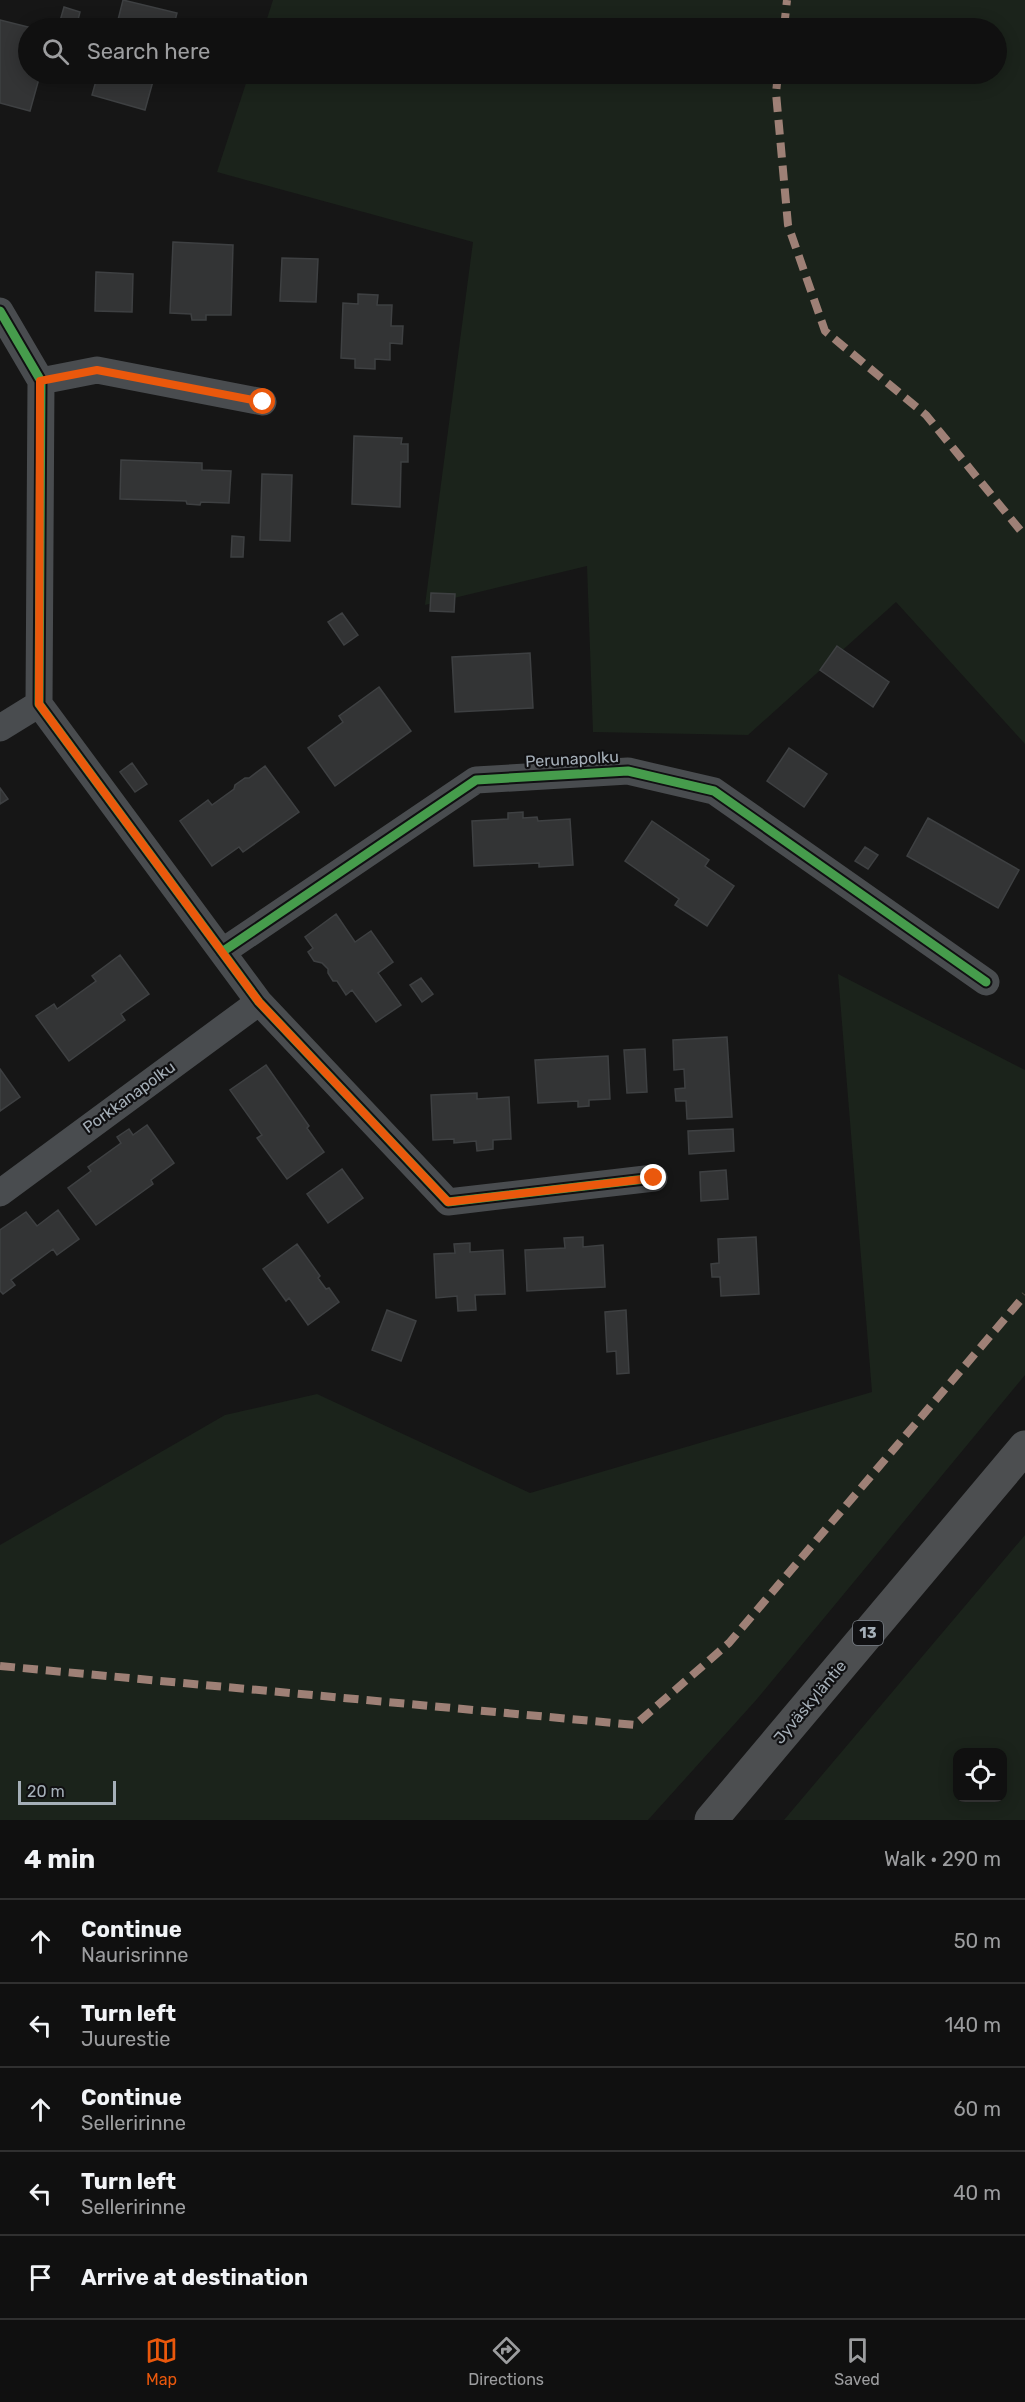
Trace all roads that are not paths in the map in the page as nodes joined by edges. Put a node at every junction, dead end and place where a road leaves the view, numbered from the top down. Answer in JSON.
{"nodes":[{"id":1,"x":0,"y":311,"type":"edge"},
{"id":2,"x":40,"y":381,"type":"junction"},
{"id":3,"x":263,"y":402,"type":"dead end"},
{"id":4,"x":39,"y":704,"type":"junction"},
{"id":5,"x":0,"y":728,"type":"edge"},
{"id":6,"x":222,"y":952,"type":"junction"},
{"id":7,"x":986,"y":982,"type":"dead end"},
{"id":8,"x":259,"y":1002,"type":"junction"},
{"id":9,"x":654,"y":1178,"type":"dead end"},
{"id":10,"x":0,"y":1193,"type":"edge"},
{"id":11,"x":1025,"y":1447,"type":"edge"},
{"id":12,"x":711,"y":1820,"type":"edge"}],
"edges":[{"from":1,"to":2,"type":"street"},
{"from":2,"to":3,"type":"street"},
{"from":2,"to":4,"type":"street"},
{"from":4,"to":5,"type":"street"},
{"from":4,"to":6,"type":"street"},
{"from":6,"to":7,"type":"street","name":"Perunapolku"},
{"from":6,"to":8,"type":"street"},
{"from":8,"to":9,"type":"street"},
{"from":8,"to":10,"type":"street","name":"Porkkanapolku"},
{"from":11,"to":12,"type":"highway","name":"Jyväskyläntie","number":"13"}]}
